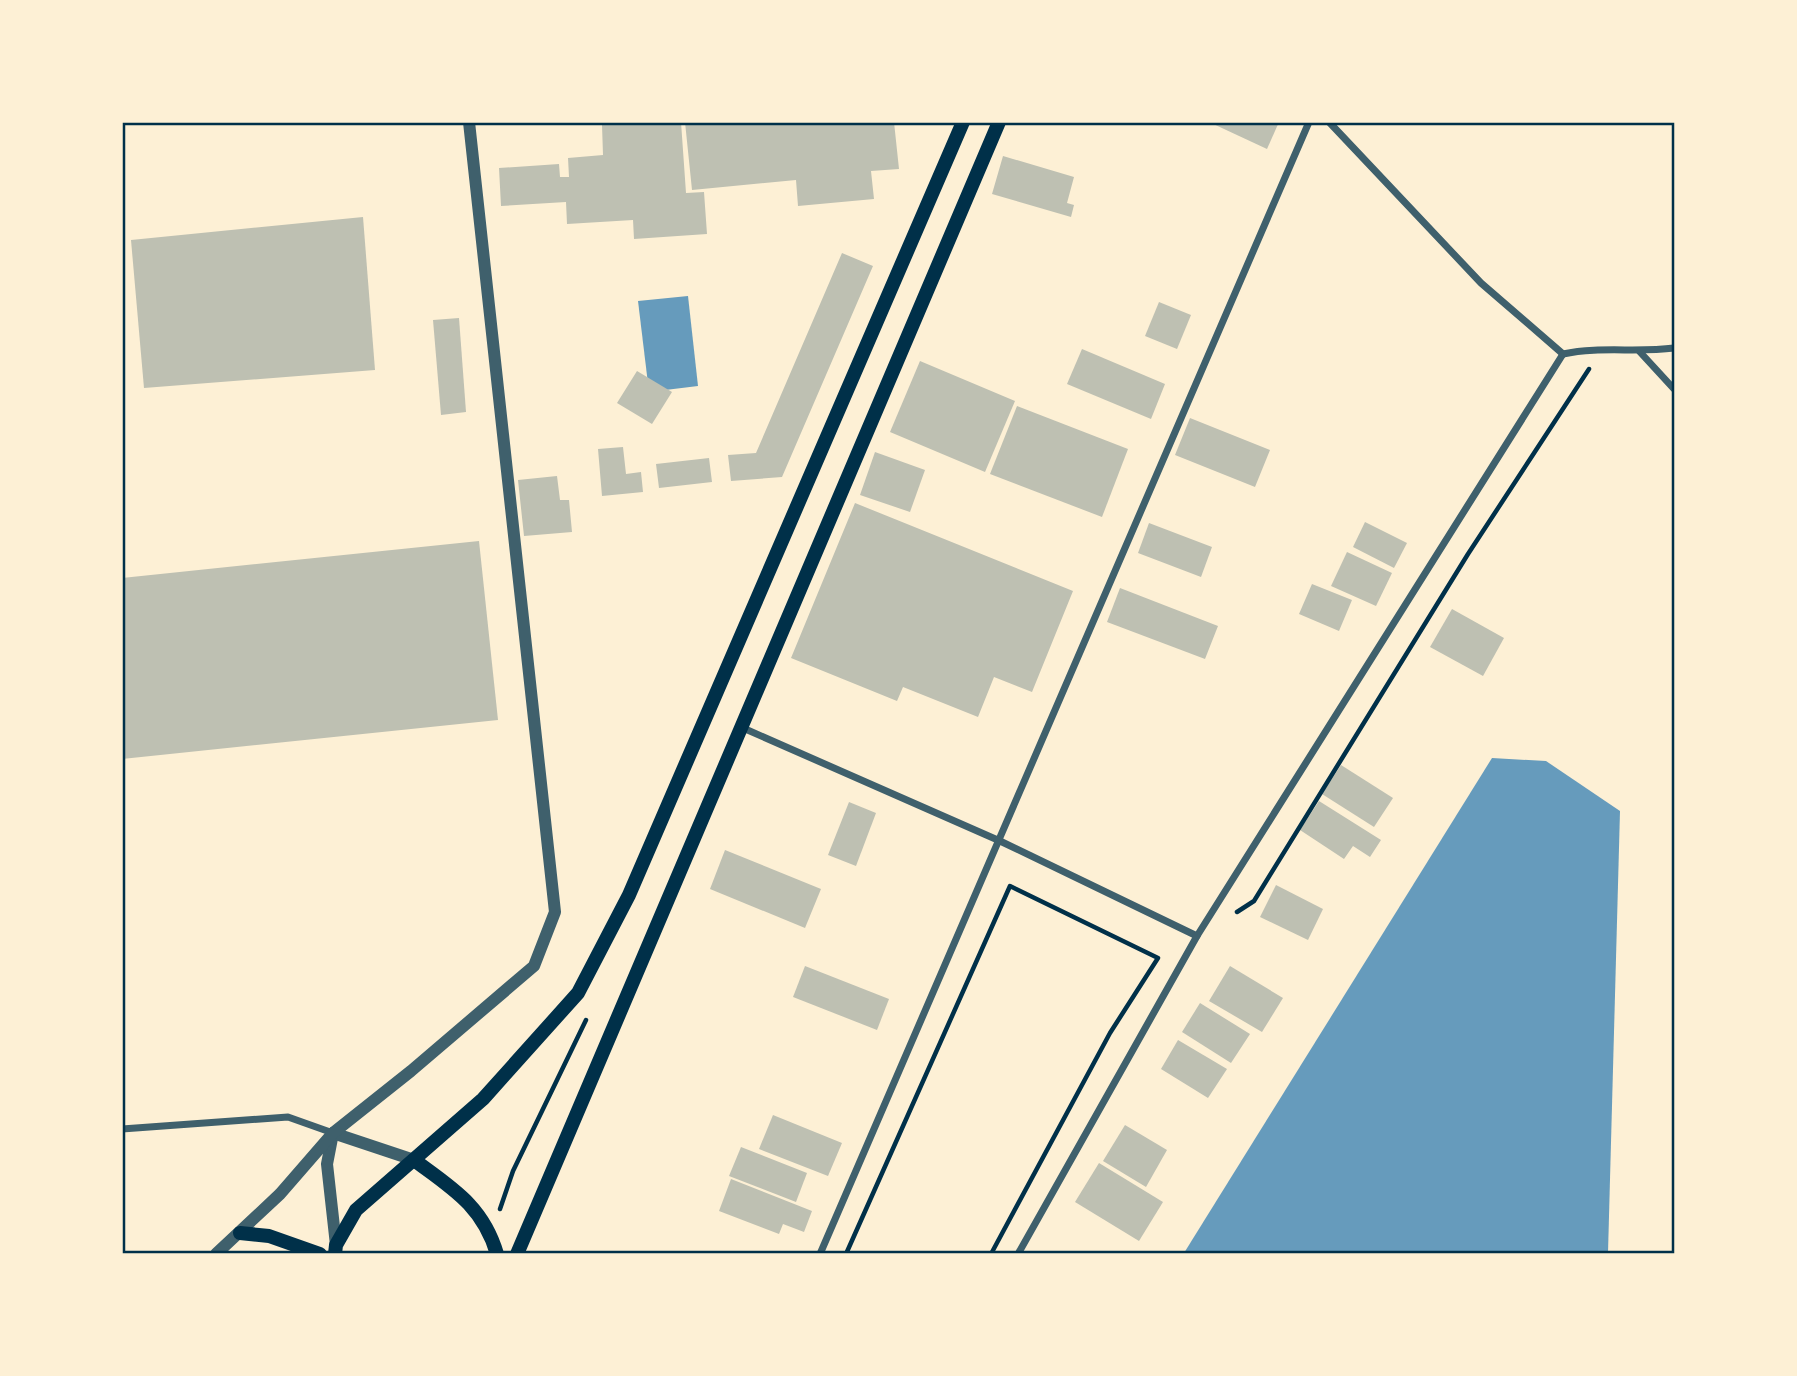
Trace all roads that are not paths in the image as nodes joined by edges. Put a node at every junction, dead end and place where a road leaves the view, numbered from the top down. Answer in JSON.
{"nodes":[{"id":1,"x":469,"y":122,"type":"edge"},
{"id":2,"x":963,"y":122,"type":"edge"},
{"id":3,"x":999,"y":122,"type":"edge"},
{"id":4,"x":1309,"y":122,"type":"edge"},
{"id":5,"x":1329,"y":122,"type":"edge"},
{"id":6,"x":1675,"y":348,"type":"edge"},
{"id":7,"x":1640,"y":352,"type":"junction"},
{"id":8,"x":1563,"y":354,"type":"junction"},
{"id":9,"x":1675,"y":389,"type":"edge"},
{"id":10,"x":743,"y":727,"type":"junction"},
{"id":11,"x":1000,"y":841,"type":"junction"},
{"id":12,"x":1197,"y":936,"type":"junction"},
{"id":13,"x":122,"y":1129,"type":"edge"},
{"id":14,"x":333,"y":1133,"type":"junction"},
{"id":15,"x":414,"y":1160,"type":"junction"},
{"id":16,"x":240,"y":1233,"type":"junction"},
{"id":17,"x":336,"y":1249,"type":"edge"},
{"id":18,"x":216,"y":1254,"type":"edge"},
{"id":19,"x":320,"y":1254,"type":"edge"},
{"id":20,"x":497,"y":1254,"type":"edge"},
{"id":21,"x":517,"y":1254,"type":"edge"},
{"id":22,"x":820,"y":1254,"type":"edge"},
{"id":23,"x":1018,"y":1254,"type":"edge"}],
"edges":[{"from":1,"to":14,"type":"street"},
{"from":2,"to":15,"type":"main road"},
{"from":3,"to":10,"type":"main road"},
{"from":4,"to":11,"type":"street"},
{"from":5,"to":8,"type":"street"},
{"from":6,"to":7,"type":"street"},
{"from":7,"to":8,"type":"street"},
{"from":7,"to":9,"type":"street"},
{"from":8,"to":12,"type":"street"},
{"from":10,"to":11,"type":"street"},
{"from":10,"to":21,"type":"main road"},
{"from":11,"to":12,"type":"street"},
{"from":11,"to":22,"type":"street"},
{"from":12,"to":23,"type":"street"},
{"from":13,"to":14,"type":"street"},
{"from":14,"to":15,"type":"street"},
{"from":14,"to":16,"type":"street"},
{"from":14,"to":17,"type":"street"},
{"from":15,"to":17,"type":"main road"},
{"from":15,"to":20,"type":"main road"},
{"from":16,"to":18,"type":"street"},
{"from":16,"to":19,"type":"main road"}]}
